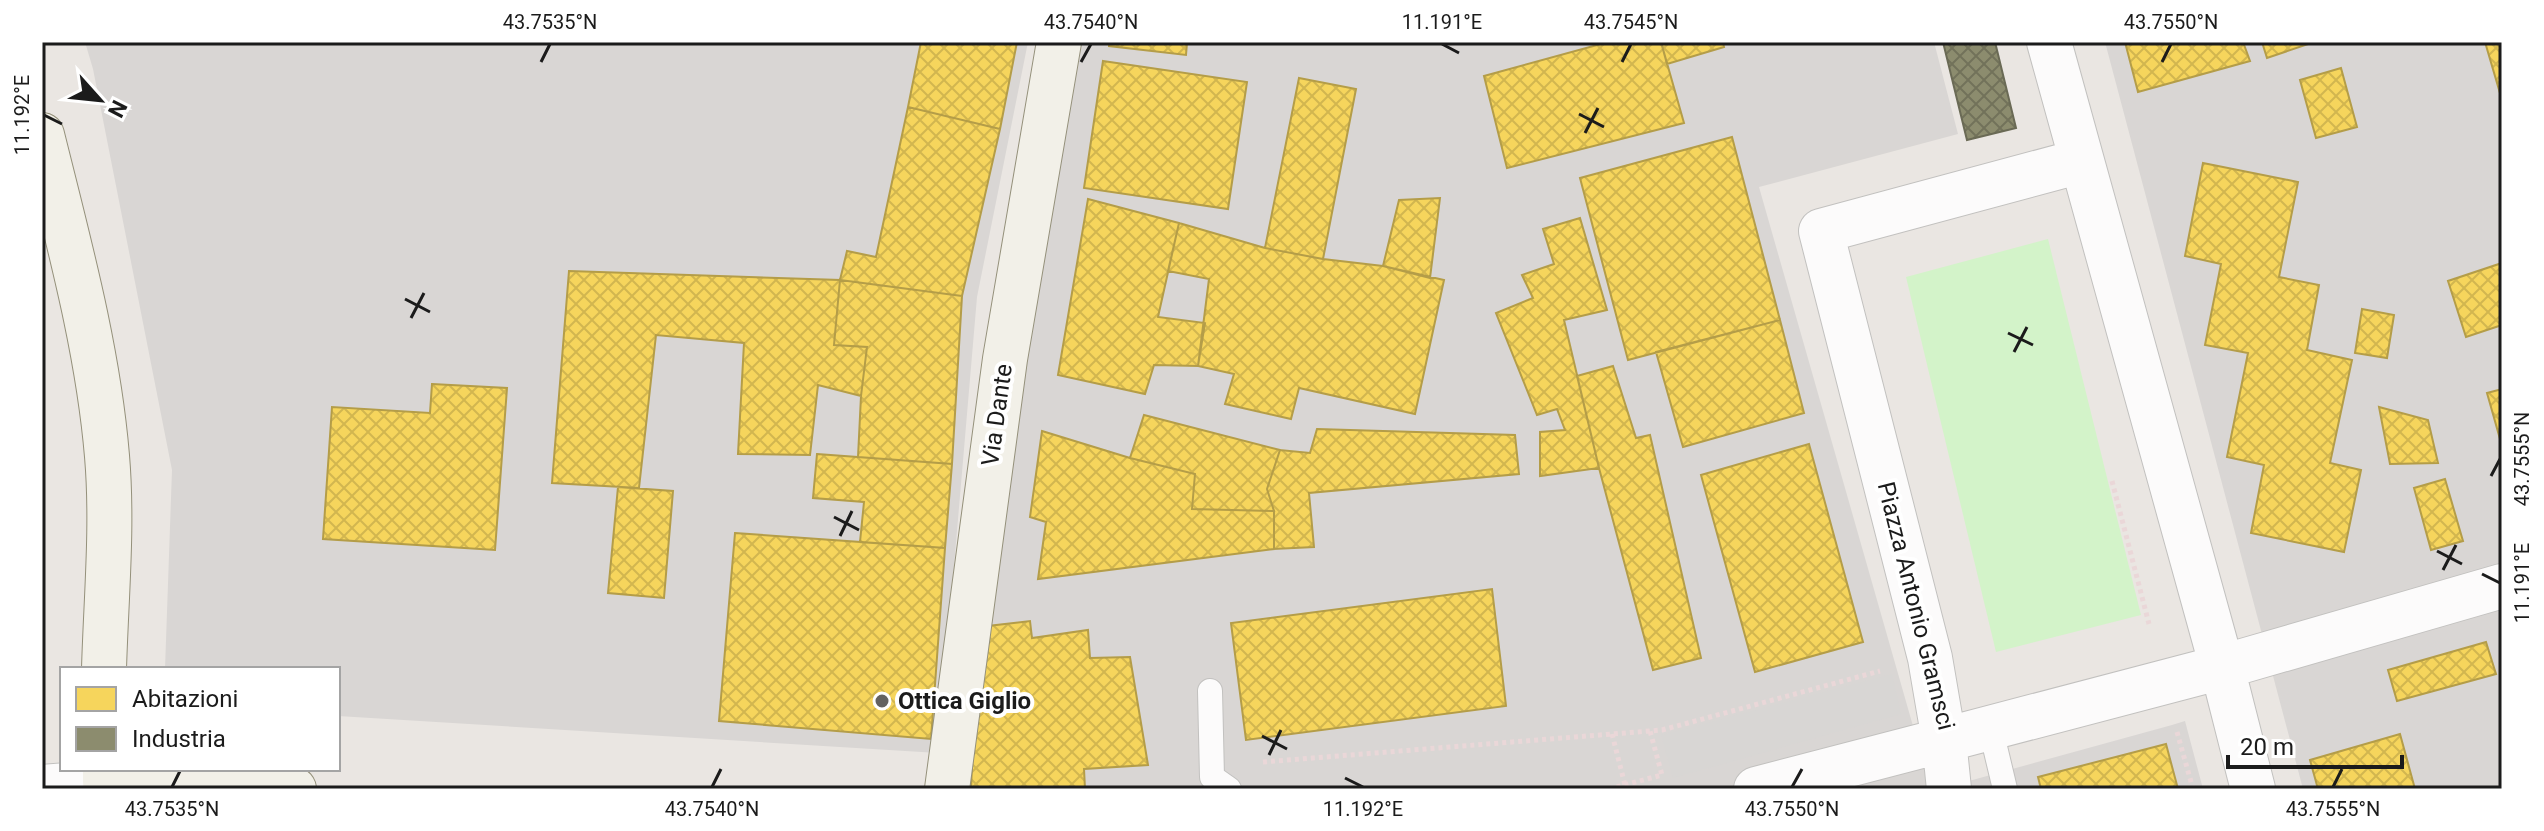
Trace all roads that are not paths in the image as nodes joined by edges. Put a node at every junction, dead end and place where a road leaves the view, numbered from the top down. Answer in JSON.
{"nodes":[{"id":1,"x":1059,"y":42,"type":"edge"},
{"id":2,"x":2049,"y":42,"type":"edge"},
{"id":3,"x":42,"y":135,"type":"edge"},
{"id":4,"x":2081,"y":161,"type":"junction"},
{"id":5,"x":2502,"y":586,"type":"edge"},
{"id":6,"x":104,"y":667,"type":"edge"},
{"id":7,"x":2222,"y":667,"type":"junction"},
{"id":8,"x":1210,"y":691,"type":"dead end"},
{"id":9,"x":1990,"y":726,"type":"junction"},
{"id":10,"x":1944,"y":740,"type":"junction"},
{"id":11,"x":105,"y":776,"type":"edge"},
{"id":12,"x":42,"y":787,"type":"edge"},
{"id":13,"x":294,"y":789,"type":"edge"},
{"id":14,"x":947,"y":789,"type":"edge"},
{"id":15,"x":1229,"y":789,"type":"edge"},
{"id":16,"x":1756,"y":789,"type":"edge"},
{"id":17,"x":1949,"y":789,"type":"edge"},
{"id":18,"x":2005,"y":789,"type":"edge"},
{"id":19,"x":2253,"y":789,"type":"edge"}],
"edges":[{"from":1,"to":14,"type":"main road","name":"Via Dante"},
{"from":2,"to":4,"type":"street"},
{"from":3,"to":6,"type":"main road"},
{"from":4,"to":7,"type":"street"},
{"from":4,"to":10,"type":"street","name":"Piazza Antonio Gramsci"},
{"from":5,"to":7,"type":"street","name":"Piazza Antonio Gramsci"},
{"from":7,"to":9,"type":"street","name":"Piazza Antonio Gramsci"},
{"from":7,"to":19,"type":"street"},
{"from":8,"to":15,"type":"lane"},
{"from":9,"to":10,"type":"street","name":"Piazza Antonio Gramsci"},
{"from":9,"to":18,"type":"lane"},
{"from":10,"to":16,"type":"street"},
{"from":10,"to":17,"type":"street"},
{"from":11,"to":12,"type":"street"},
{"from":11,"to":13,"type":"main road"}]}
